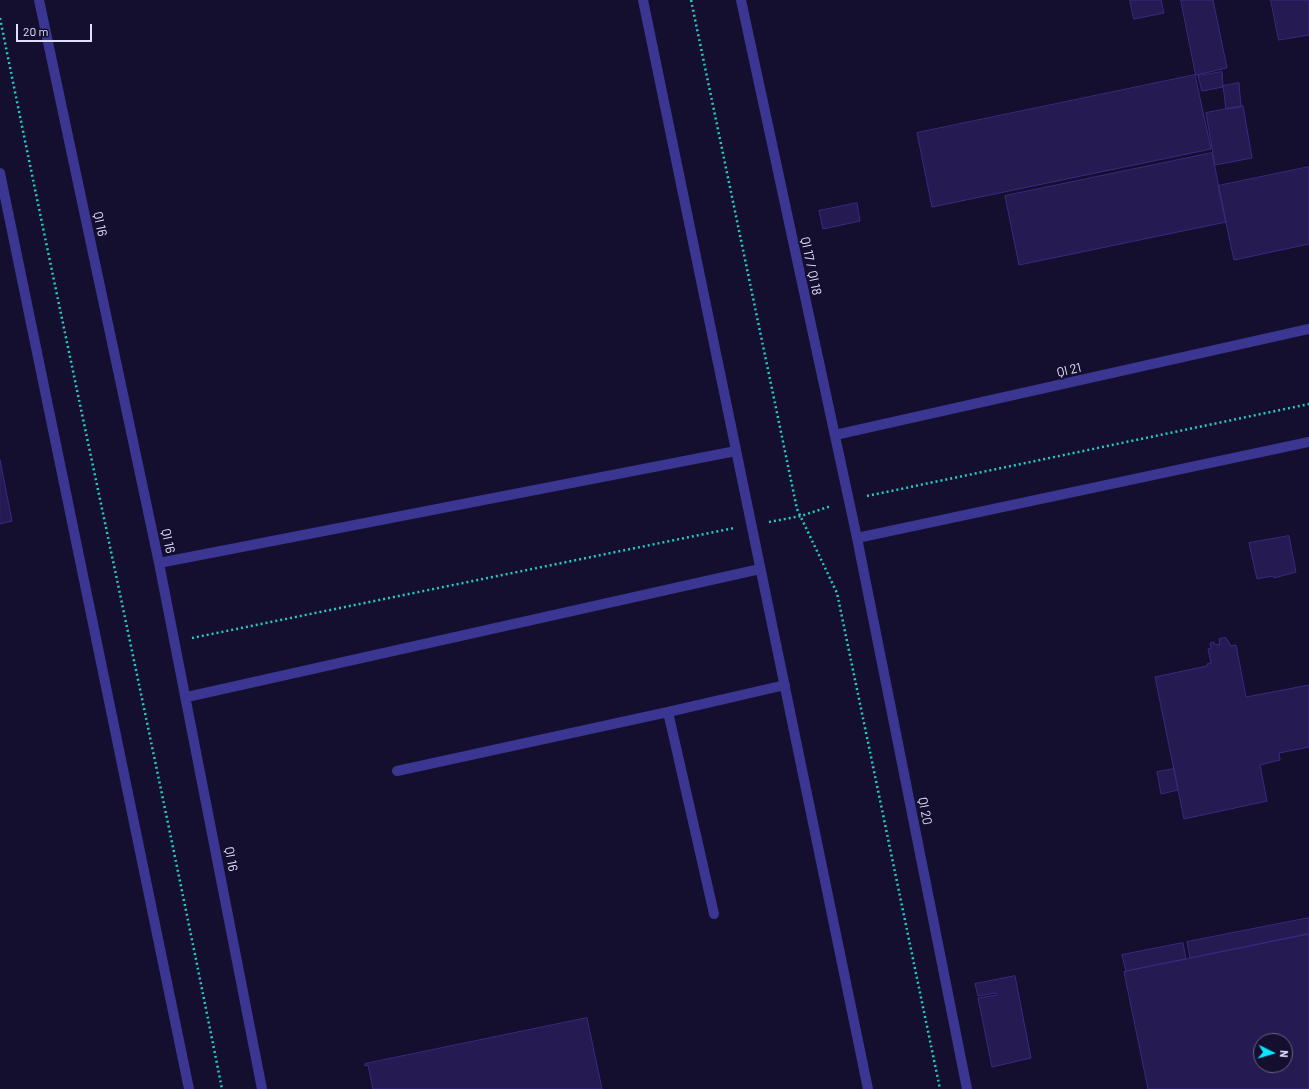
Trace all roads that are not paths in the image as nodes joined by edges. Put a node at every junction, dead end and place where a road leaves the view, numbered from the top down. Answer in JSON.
{"nodes":[{"id":1,"x":39,"y":0,"type":"edge"},
{"id":2,"x":643,"y":0,"type":"edge"},
{"id":3,"x":741,"y":0,"type":"edge"},
{"id":4,"x":0,"y":173,"type":"edge"},
{"id":5,"x":1309,"y":329,"type":"edge"},
{"id":6,"x":835,"y":435,"type":"junction"},
{"id":7,"x":1309,"y":442,"type":"edge"},
{"id":8,"x":736,"y":452,"type":"junction"},
{"id":9,"x":857,"y":538,"type":"junction"},
{"id":10,"x":159,"y":563,"type":"junction"},
{"id":11,"x":760,"y":569,"type":"junction"},
{"id":12,"x":785,"y":685,"type":"junction"},
{"id":13,"x":187,"y":697,"type":"junction"},
{"id":14,"x":668,"y":712,"type":"junction"},
{"id":15,"x":397,"y":771,"type":"dead end"},
{"id":16,"x":714,"y":914,"type":"dead end"},
{"id":17,"x":189,"y":1089,"type":"edge"},
{"id":18,"x":262,"y":1089,"type":"edge"},
{"id":19,"x":868,"y":1089,"type":"edge"},
{"id":20,"x":967,"y":1089,"type":"edge"}],
"edges":[{"from":1,"to":10,"type":"street","name":"QI 16"},
{"from":2,"to":8,"type":"street"},
{"from":3,"to":6,"type":"street","name":"QI 17 / QI 18"},
{"from":4,"to":17,"type":"street"},
{"from":5,"to":6,"type":"street","name":"QI 21"},
{"from":6,"to":9,"type":"street","name":"QI 17 / QI 18"},
{"from":7,"to":9,"type":"street"},
{"from":8,"to":10,"type":"street"},
{"from":8,"to":11,"type":"street"},
{"from":9,"to":20,"type":"street","name":"QI 20"},
{"from":10,"to":13,"type":"street","name":"QI 16"},
{"from":11,"to":12,"type":"street"},
{"from":11,"to":13,"type":"street"},
{"from":12,"to":14,"type":"street"},
{"from":12,"to":19,"type":"street"},
{"from":13,"to":18,"type":"street","name":"QI 16"},
{"from":14,"to":15,"type":"street"},
{"from":14,"to":16,"type":"street"}]}
